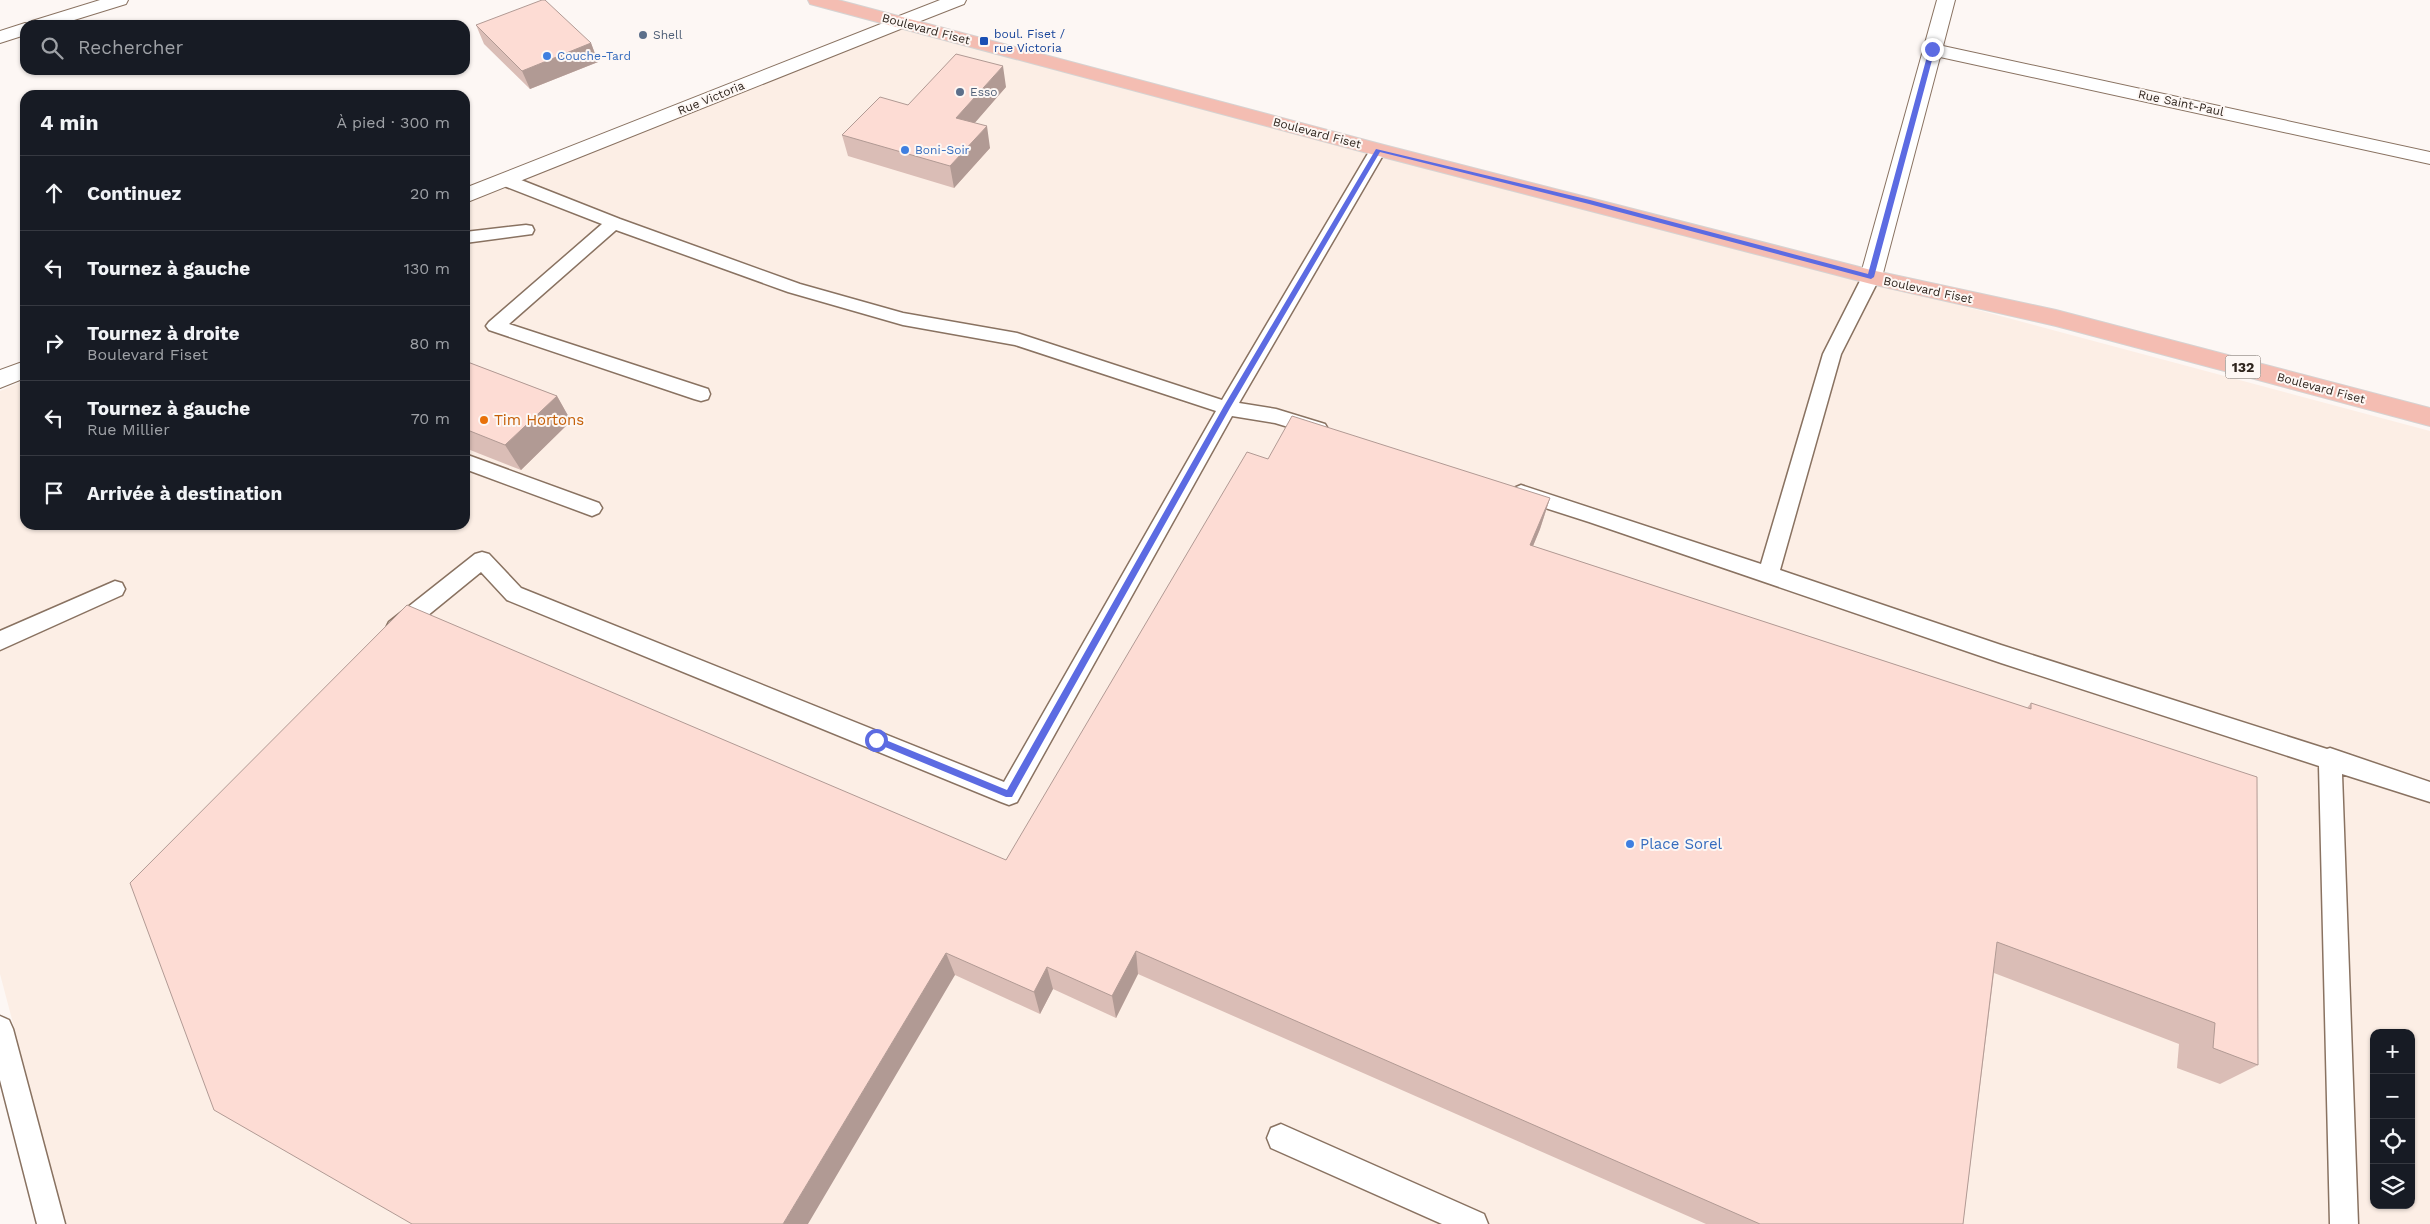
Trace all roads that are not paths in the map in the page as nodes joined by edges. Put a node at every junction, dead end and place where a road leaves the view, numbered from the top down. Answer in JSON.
{"nodes":[{"id":1,"x":119,"y":0,"type":"edge"},
{"id":2,"x":817,"y":0,"type":"edge"},
{"id":3,"x":958,"y":0,"type":"edge"},
{"id":4,"x":1946,"y":0,"type":"edge"},
{"id":5,"x":55,"y":20,"type":"edge"},
{"id":6,"x":901,"y":22,"type":"junction"},
{"id":7,"x":20,"y":31,"type":"edge"},
{"id":8,"x":0,"y":37,"type":"edge"},
{"id":9,"x":1932,"y":49,"type":"junction"},
{"id":10,"x":1378,"y":150,"type":"junction"},
{"id":11,"x":2430,"y":158,"type":"edge"},
{"id":12,"x":505,"y":180,"type":"junction"},
{"id":13,"x":470,"y":194,"type":"edge"},
{"id":14,"x":614,"y":223,"type":"junction"},
{"id":15,"x":526,"y":230,"type":"dead end"},
{"id":16,"x":470,"y":236,"type":"edge"},
{"id":17,"x":1871,"y":277,"type":"junction"},
{"id":18,"x":20,"y":371,"type":"edge"},
{"id":19,"x":0,"y":379,"type":"edge"},
{"id":20,"x":701,"y":394,"type":"dead end"},
{"id":21,"x":1227,"y":408,"type":"junction"},
{"id":22,"x":2430,"y":417,"type":"edge"},
{"id":23,"x":1337,"y":434,"type":"edge"},
{"id":24,"x":470,"y":463,"type":"edge"},
{"id":25,"x":1506,"y":489,"type":"edge"},
{"id":26,"x":592,"y":508,"type":"dead end"},
{"id":27,"x":1768,"y":575,"type":"junction"},
{"id":28,"x":115,"y":589,"type":"dead end"},
{"id":29,"x":382,"y":640,"type":"edge"},
{"id":30,"x":0,"y":641,"type":"edge"},
{"id":31,"x":2330,"y":758,"type":"junction"},
{"id":32,"x":2430,"y":792,"type":"edge"},
{"id":33,"x":0,"y":1029,"type":"edge"},
{"id":34,"x":1281,"y":1138,"type":"dead end"},
{"id":35,"x":51,"y":1224,"type":"edge"},
{"id":36,"x":1474,"y":1224,"type":"edge"},
{"id":37,"x":2344,"y":1224,"type":"edge"}],
"edges":[{"from":1,"to":5,"type":"street"},
{"from":2,"to":6,"type":"main road","name":"Boulevard Fiset","number":"132"},
{"from":3,"to":6,"type":"street","name":"Rue Victoria"},
{"from":4,"to":9,"type":"street"},
{"from":6,"to":10,"type":"main road","name":"Boulevard Fiset","number":"132"},
{"from":6,"to":12,"type":"street","name":"Rue Victoria"},
{"from":7,"to":8,"type":"street"},
{"from":9,"to":11,"type":"street","name":"Rue Saint-Paul"},
{"from":9,"to":17,"type":"street"},
{"from":10,"to":17,"type":"main road","name":"Boulevard Fiset","number":"132"},
{"from":10,"to":21,"type":"lane"},
{"from":12,"to":13,"type":"street","name":"Rue Victoria"},
{"from":12,"to":14,"type":"lane"},
{"from":14,"to":20,"type":"lane"},
{"from":14,"to":21,"type":"lane"},
{"from":15,"to":16,"type":"lane"},
{"from":17,"to":22,"type":"main road","name":"Boulevard Fiset","number":"132"},
{"from":17,"to":27,"type":"lane"},
{"from":18,"to":19,"type":"street"},
{"from":21,"to":23,"type":"lane"},
{"from":21,"to":29,"type":"lane"},
{"from":24,"to":26,"type":"lane"},
{"from":25,"to":27,"type":"lane"},
{"from":27,"to":31,"type":"lane"},
{"from":28,"to":30,"type":"lane"},
{"from":31,"to":32,"type":"lane"},
{"from":31,"to":37,"type":"lane"},
{"from":33,"to":35,"type":"lane"},
{"from":34,"to":36,"type":"lane"}]}
